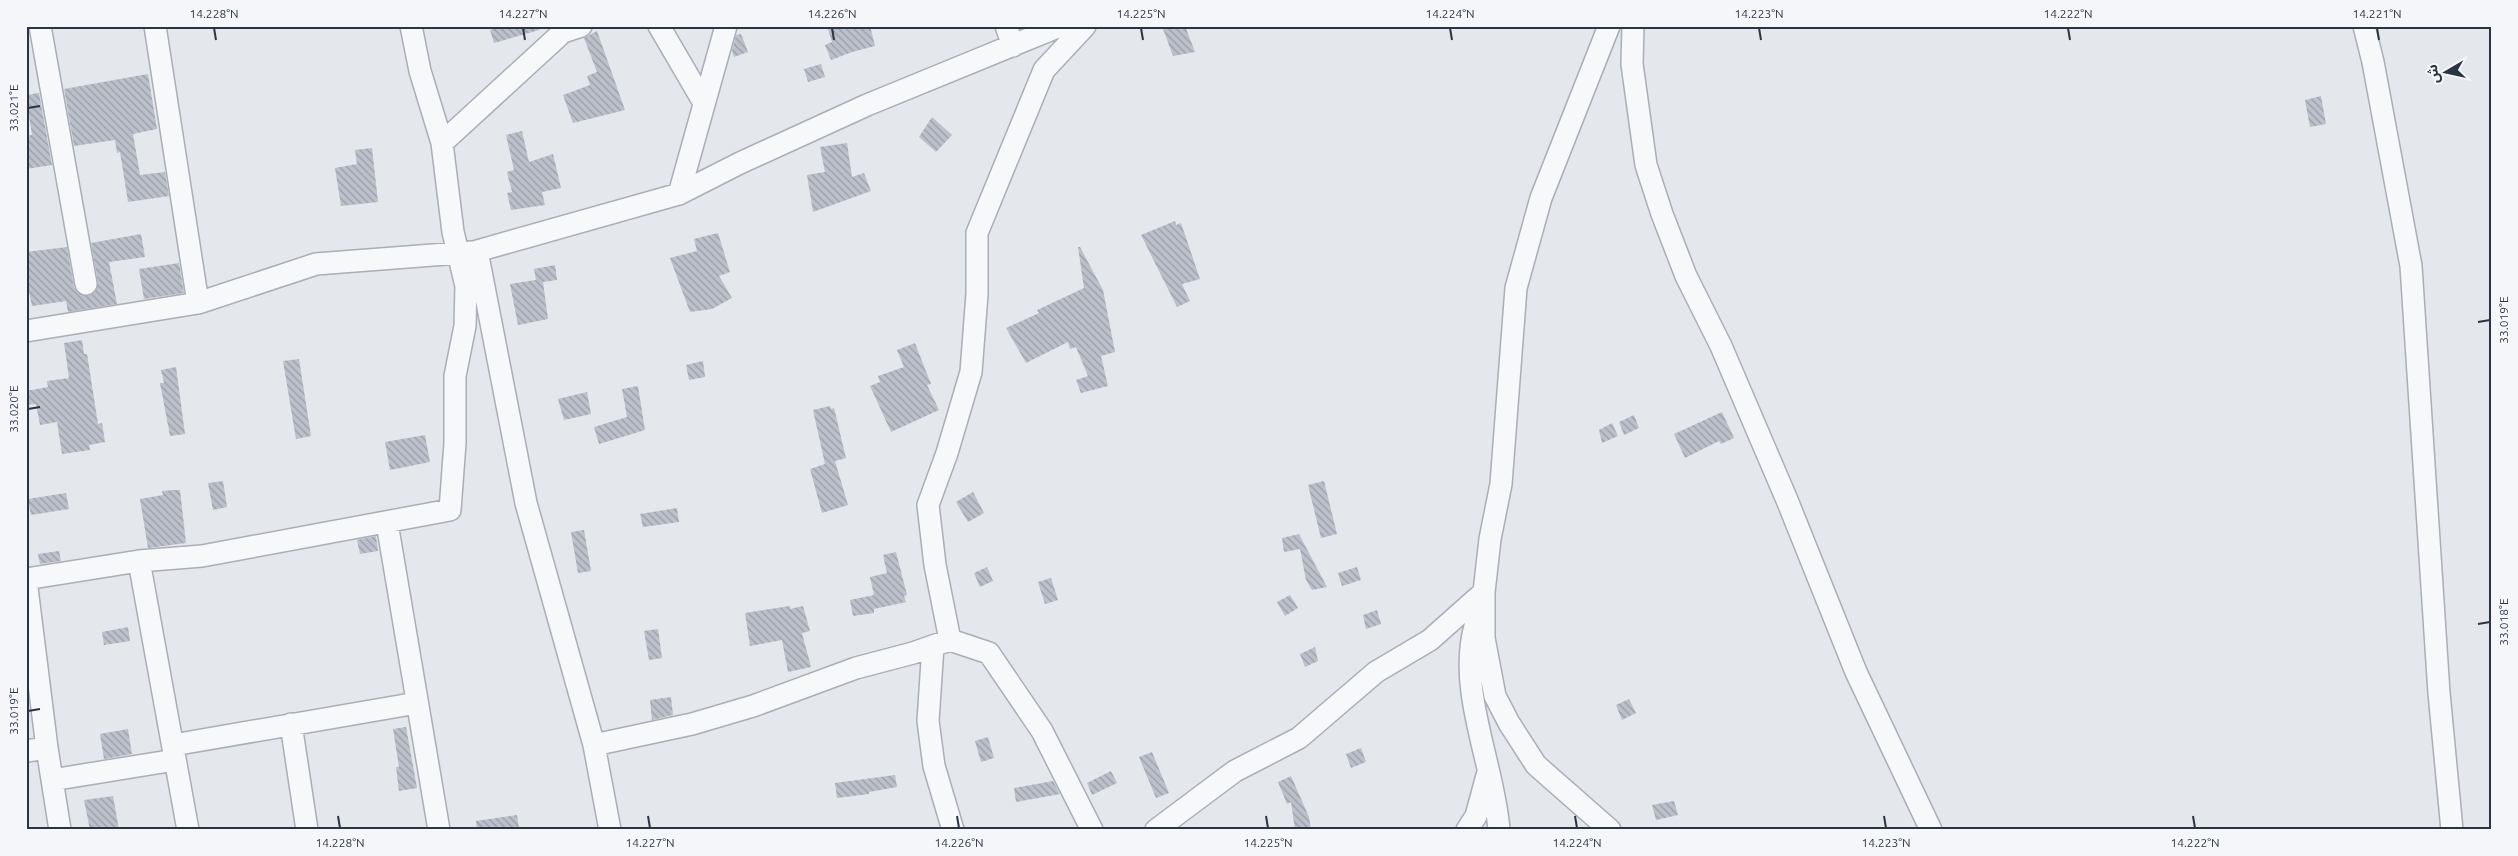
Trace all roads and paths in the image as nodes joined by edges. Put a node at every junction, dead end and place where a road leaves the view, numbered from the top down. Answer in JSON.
{"nodes":[{"id":1,"x":40,"y":26,"type":"edge"},
{"id":2,"x":155,"y":26,"type":"edge"},
{"id":3,"x":411,"y":26,"type":"edge"},
{"id":4,"x":581,"y":26,"type":"edge"},
{"id":5,"x":659,"y":26,"type":"edge"},
{"id":6,"x":726,"y":26,"type":"edge"},
{"id":7,"x":1060,"y":26,"type":"edge"},
{"id":8,"x":1085,"y":26,"type":"edge"},
{"id":9,"x":1609,"y":26,"type":"edge"},
{"id":10,"x":1633,"y":26,"type":"edge"},
{"id":11,"x":2364,"y":26,"type":"edge"},
{"id":12,"x":1009,"y":36,"type":"edge"},
{"id":13,"x":704,"y":104,"type":"junction"},
{"id":14,"x":442,"y":142,"type":"junction"},
{"id":15,"x":679,"y":194,"type":"junction"},
{"id":16,"x":468,"y":252,"type":"junction"},
{"id":17,"x":86,"y":284,"type":"dead end"},
{"id":18,"x":198,"y":303,"type":"junction"},
{"id":19,"x":26,"y":331,"type":"edge"},
{"id":20,"x":387,"y":523,"type":"junction"},
{"id":21,"x":138,"y":561,"type":"junction"},
{"id":22,"x":26,"y":580,"type":"edge"},
{"id":23,"x":1484,"y":592,"type":"junction"},
{"id":24,"x":941,"y":643,"type":"junction"},
{"id":25,"x":417,"y":703,"type":"junction"},
{"id":26,"x":291,"y":724,"type":"junction"},
{"id":27,"x":594,"y":745,"type":"junction"},
{"id":28,"x":47,"y":748,"type":"junction"},
{"id":29,"x":26,"y":751,"type":"edge"},
{"id":30,"x":174,"y":752,"type":"junction"},
{"id":31,"x":1489,"y":767,"type":"junction"},
{"id":32,"x":52,"y":780,"type":"junction"},
{"id":33,"x":60,"y":830,"type":"edge"},
{"id":34,"x":188,"y":830,"type":"edge"},
{"id":35,"x":308,"y":830,"type":"edge"},
{"id":36,"x":439,"y":830,"type":"edge"},
{"id":37,"x":610,"y":830,"type":"edge"},
{"id":38,"x":952,"y":830,"type":"edge"},
{"id":39,"x":1092,"y":830,"type":"edge"},
{"id":40,"x":1158,"y":830,"type":"edge"},
{"id":41,"x":1467,"y":830,"type":"edge"},
{"id":42,"x":1498,"y":830,"type":"edge"},
{"id":43,"x":1610,"y":830,"type":"edge"},
{"id":44,"x":1931,"y":830,"type":"edge"},
{"id":45,"x":2452,"y":830,"type":"edge"}],
"edges":[{"from":1,"to":17,"type":"street"},
{"from":2,"to":18,"type":"street"},
{"from":3,"to":14,"type":"street"},
{"from":4,"to":14,"type":"street"},
{"from":5,"to":13,"type":"street"},
{"from":6,"to":13,"type":"street"},
{"from":7,"to":12,"type":"street"},
{"from":8,"to":24,"type":"street"},
{"from":9,"to":23,"type":"street"},
{"from":10,"to":44,"type":"street"},
{"from":11,"to":45,"type":"street"},
{"from":12,"to":15,"type":"street"},
{"from":13,"to":15,"type":"street"},
{"from":14,"to":16,"type":"street"},
{"from":15,"to":16,"type":"street"},
{"from":16,"to":18,"type":"street"},
{"from":16,"to":20,"type":"street"},
{"from":16,"to":27,"type":"street"},
{"from":18,"to":19,"type":"street"},
{"from":20,"to":21,"type":"street"},
{"from":20,"to":25,"type":"street"},
{"from":21,"to":22,"type":"street"},
{"from":21,"to":30,"type":"street"},
{"from":22,"to":28,"type":"street"},
{"from":23,"to":31,"type":"street"},
{"from":23,"to":40,"type":"street"},
{"from":23,"to":43,"type":"street"},
{"from":24,"to":27,"type":"street"},
{"from":24,"to":38,"type":"street"},
{"from":24,"to":39,"type":"street"},
{"from":25,"to":26,"type":"street"},
{"from":25,"to":36,"type":"street"},
{"from":26,"to":30,"type":"street"},
{"from":26,"to":35,"type":"street"},
{"from":27,"to":37,"type":"street"},
{"from":28,"to":29,"type":"street"},
{"from":28,"to":32,"type":"street"},
{"from":30,"to":32,"type":"street"},
{"from":30,"to":34,"type":"street"},
{"from":31,"to":41,"type":"street"},
{"from":31,"to":42,"type":"street"},
{"from":32,"to":33,"type":"street"}]}
